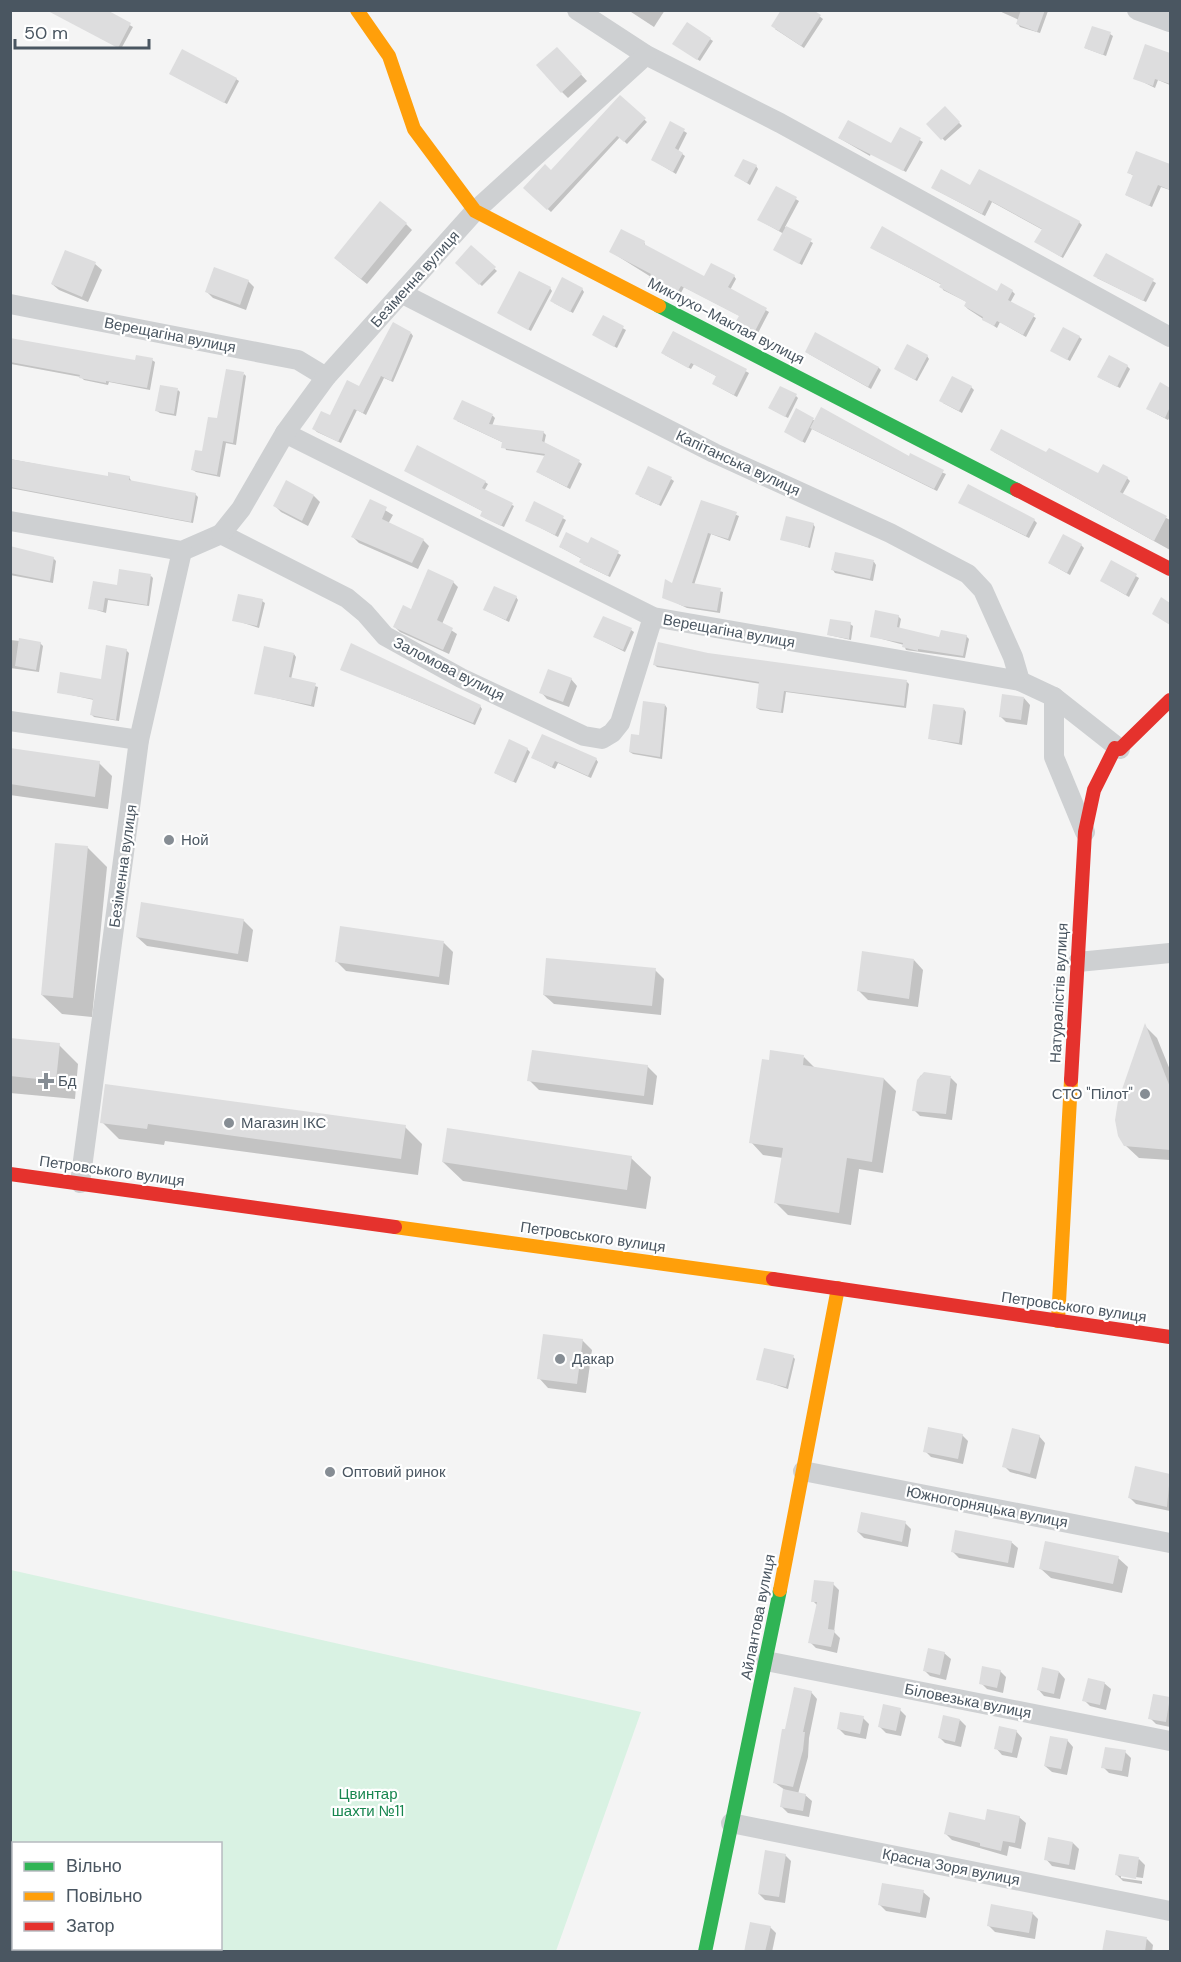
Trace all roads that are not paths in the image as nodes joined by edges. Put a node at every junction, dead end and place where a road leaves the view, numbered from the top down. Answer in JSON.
{"nodes":[{"id":1,"x":357,"y":10,"type":"edge"},
{"id":2,"x":577,"y":10,"type":"edge"},
{"id":3,"x":1137,"y":10,"type":"edge"},
{"id":4,"x":1170,"y":21,"type":"edge"},
{"id":5,"x":646,"y":55,"type":"junction"},
{"id":6,"x":476,"y":211,"type":"junction"},
{"id":7,"x":403,"y":294,"type":"junction"},
{"id":8,"x":10,"y":304,"type":"edge"},
{"id":9,"x":1170,"y":337,"type":"edge"},
{"id":10,"x":326,"y":377,"type":"junction"},
{"id":11,"x":285,"y":433,"type":"junction"},
{"id":12,"x":10,"y":521,"type":"edge"},
{"id":13,"x":221,"y":534,"type":"junction"},
{"id":14,"x":182,"y":551,"type":"junction"},
{"id":15,"x":1170,"y":569,"type":"edge"},
{"id":16,"x":653,"y":617,"type":"junction"},
{"id":17,"x":1020,"y":681,"type":"junction"},
{"id":18,"x":1054,"y":697,"type":"junction"},
{"id":19,"x":1170,"y":700,"type":"edge"},
{"id":20,"x":10,"y":721,"type":"edge"},
{"id":21,"x":139,"y":740,"type":"junction"},
{"id":22,"x":1120,"y":749,"type":"junction"},
{"id":23,"x":1085,"y":832,"type":"junction"},
{"id":24,"x":1170,"y":953,"type":"edge"},
{"id":25,"x":1078,"y":962,"type":"junction"},
{"id":26,"x":10,"y":1174,"type":"edge"},
{"id":27,"x":80,"y":1184,"type":"junction"},
{"id":28,"x":838,"y":1288,"type":"junction"},
{"id":29,"x":1058,"y":1322,"type":"junction"},
{"id":30,"x":1170,"y":1337,"type":"edge"},
{"id":31,"x":803,"y":1471,"type":"junction"},
{"id":32,"x":1170,"y":1544,"type":"edge"},
{"id":33,"x":766,"y":1661,"type":"junction"},
{"id":34,"x":1170,"y":1741,"type":"edge"},
{"id":35,"x":731,"y":1823,"type":"junction"},
{"id":36,"x":1170,"y":1911,"type":"edge"},
{"id":37,"x":705,"y":1952,"type":"edge"}],
"edges":[{"from":1,"to":6,"type":"street","name":"Миклухо-Маклая вулиця"},
{"from":2,"to":5,"type":"street"},
{"from":3,"to":4,"type":"street"},
{"from":5,"to":6,"type":"street","name":"Безіменна вулиця"},
{"from":5,"to":9,"type":"street"},
{"from":6,"to":7,"type":"street","name":"Безіменна вулиця"},
{"from":6,"to":15,"type":"street","name":"Миклухо-Маклая вулиця"},
{"from":7,"to":10,"type":"street","name":"Безіменна вулиця"},
{"from":7,"to":17,"type":"street","name":"Капітанська вулиця"},
{"from":8,"to":10,"type":"street","name":"Верещагіна вулиця"},
{"from":10,"to":11,"type":"street","name":"Безіменна вулиця"},
{"from":11,"to":13,"type":"street","name":"Безіменна вулиця"},
{"from":11,"to":16,"type":"street","name":"Верещагіна вулиця"},
{"from":12,"to":14,"type":"street"},
{"from":13,"to":14,"type":"street"},
{"from":13,"to":16,"type":"street","name":"Заломова вулиця"},
{"from":14,"to":21,"type":"street","name":"Безіменна вулиця"},
{"from":16,"to":17,"type":"street","name":"Верещагіна вулиця"},
{"from":17,"to":18,"type":"street","name":"Верещагіна вулиця"},
{"from":18,"to":22,"type":"street","name":"Верещагіна вулиця"},
{"from":18,"to":23,"type":"street"},
{"from":19,"to":22,"type":"street","name":"Натуралістів вулиця"},
{"from":20,"to":21,"type":"street"},
{"from":21,"to":27,"type":"street","name":"Безіменна вулиця"},
{"from":22,"to":23,"type":"street","name":"Натуралістів вулиця"},
{"from":23,"to":25,"type":"street","name":"Натуралістів вулиця"},
{"from":24,"to":25,"type":"street"},
{"from":25,"to":29,"type":"street","name":"Натуралістів вулиця"},
{"from":26,"to":27,"type":"street","name":"Петровського вулиця"},
{"from":27,"to":28,"type":"street","name":"Петровського вулиця"},
{"from":28,"to":29,"type":"street","name":"Петровського вулиця"},
{"from":28,"to":31,"type":"street","name":"Айлантова вулиця"},
{"from":29,"to":30,"type":"street","name":"Петровського вулиця"},
{"from":31,"to":32,"type":"street","name":"Южногорняцька вулиця"},
{"from":31,"to":33,"type":"street","name":"Айлантова вулиця"},
{"from":33,"to":34,"type":"street","name":"Біловезька вулиця"},
{"from":33,"to":35,"type":"street","name":"Айлантова вулиця"},
{"from":35,"to":36,"type":"street","name":"Красна Зоря вулиця"},
{"from":35,"to":37,"type":"street","name":"Айлантова вулиця"}]}
